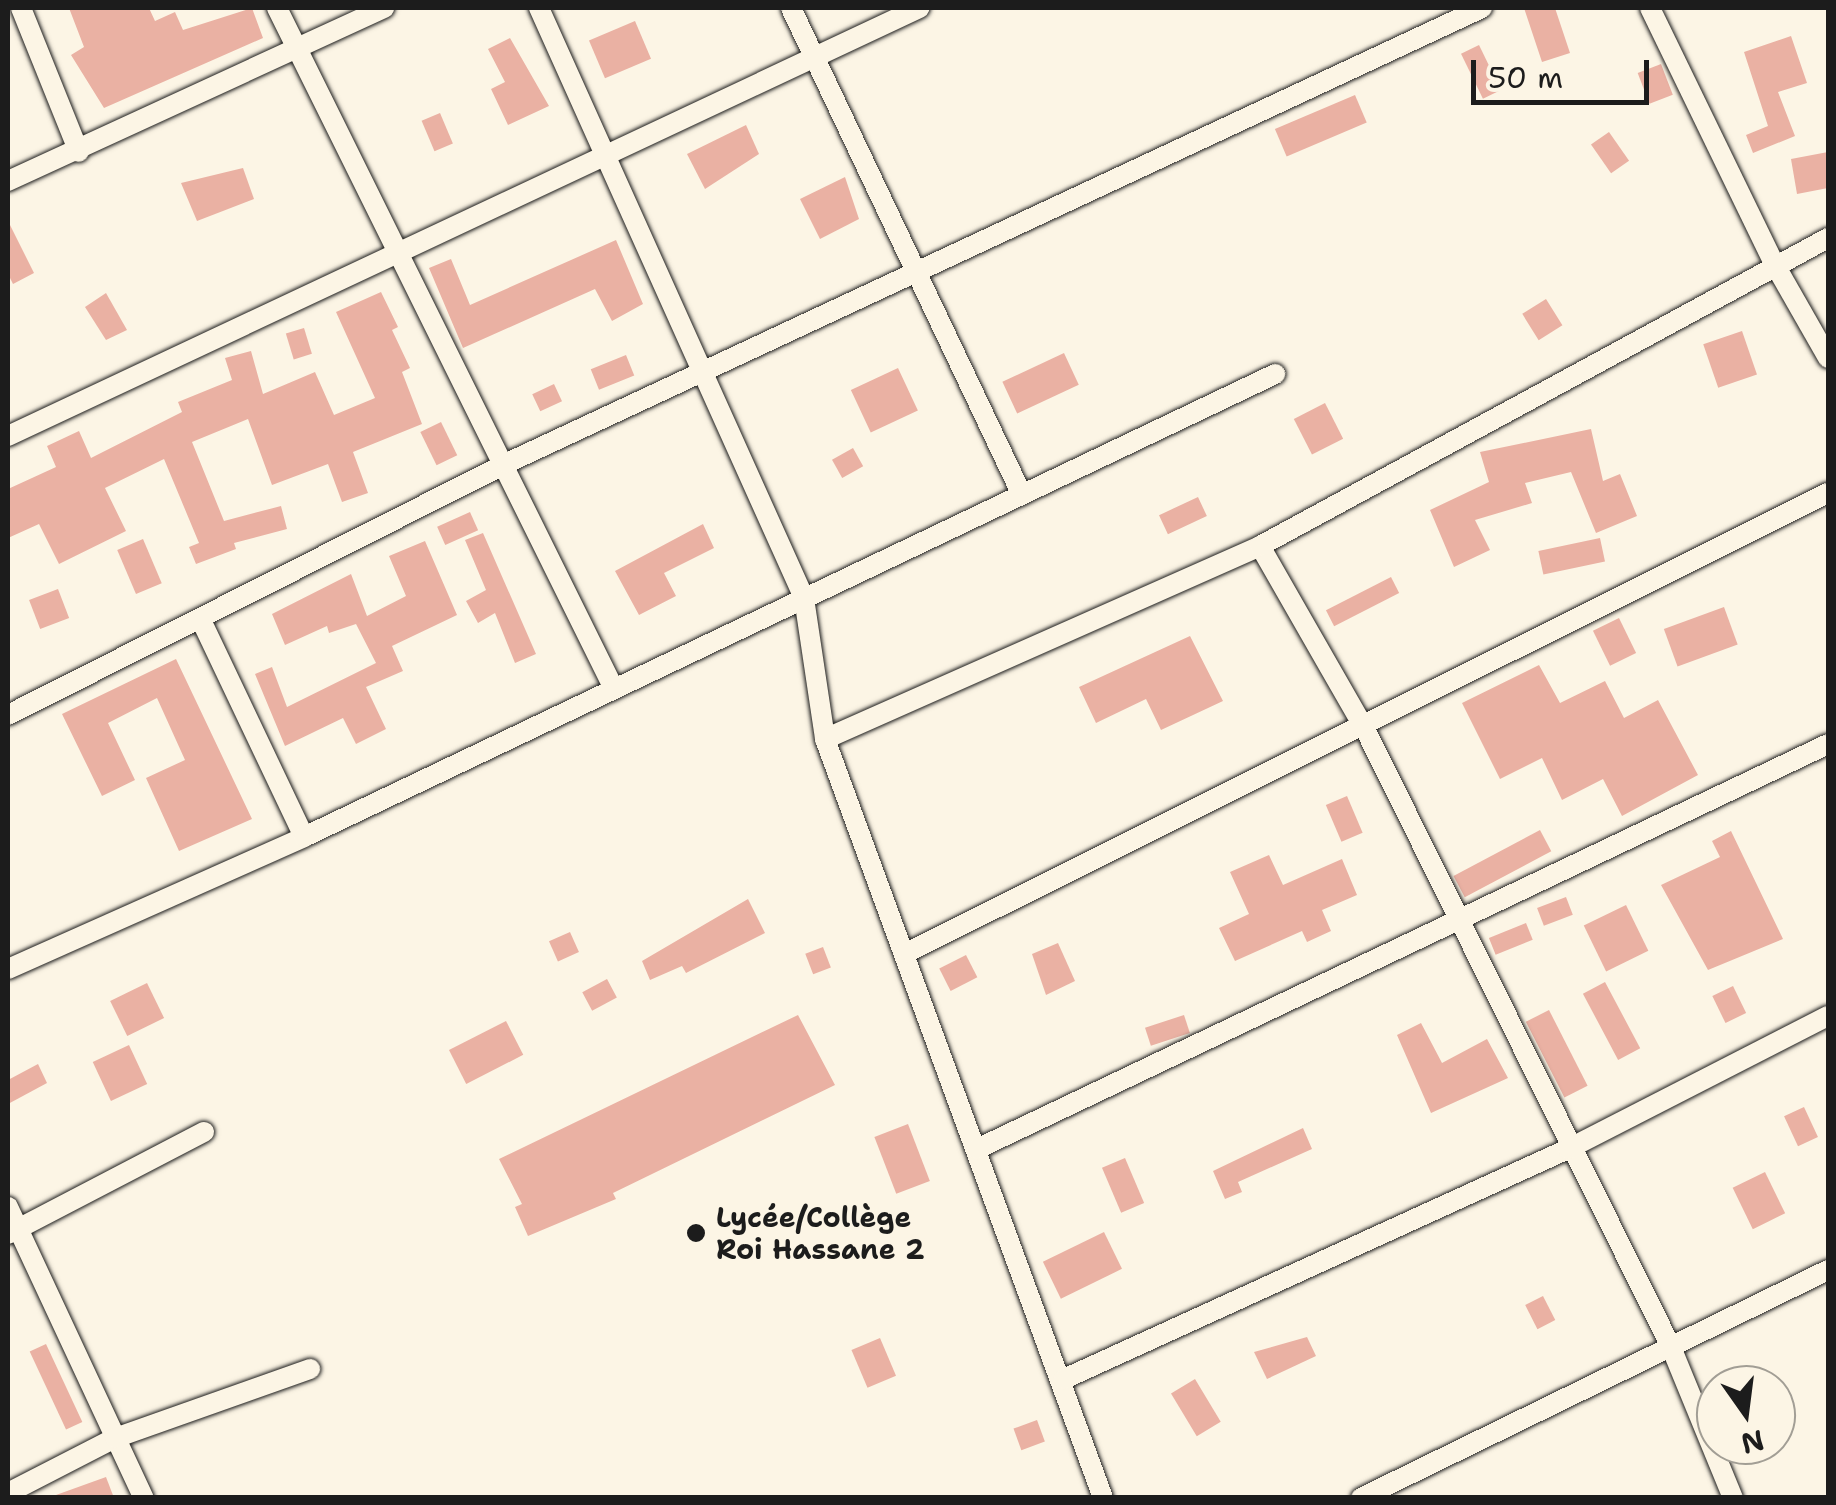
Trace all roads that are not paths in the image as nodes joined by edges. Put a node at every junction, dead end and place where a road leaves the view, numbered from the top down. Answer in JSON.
{"nodes":[{"id":1,"x":21,"y":8,"type":"edge"},
{"id":2,"x":277,"y":8,"type":"edge"},
{"id":3,"x":384,"y":8,"type":"edge"},
{"id":4,"x":539,"y":8,"type":"edge"},
{"id":5,"x":790,"y":8,"type":"edge"},
{"id":6,"x":919,"y":8,"type":"edge"},
{"id":7,"x":1482,"y":8,"type":"edge"},
{"id":8,"x":1650,"y":8,"type":"edge"},
{"id":9,"x":296,"y":47,"type":"junction"},
{"id":10,"x":813,"y":54,"type":"junction"},
{"id":11,"x":79,"y":152,"type":"junction"},
{"id":12,"x":604,"y":154,"type":"junction"},
{"id":13,"x":8,"y":181,"type":"edge"},
{"id":14,"x":1828,"y":238,"type":"edge"},
{"id":15,"x":395,"y":252,"type":"junction"},
{"id":16,"x":1776,"y":265,"type":"junction"},
{"id":17,"x":914,"y":274,"type":"junction"},
{"id":18,"x":1828,"y":358,"type":"edge"},
{"id":19,"x":704,"y":374,"type":"junction"},
{"id":20,"x":1275,"y":374,"type":"dead end"},
{"id":21,"x":8,"y":436,"type":"edge"},
{"id":22,"x":507,"y":462,"type":"junction"},
{"id":23,"x":1828,"y":493,"type":"edge"},
{"id":24,"x":1022,"y":495,"type":"junction"},
{"id":25,"x":1260,"y":546,"type":"junction"},
{"id":26,"x":804,"y":598,"type":"junction"},
{"id":27,"x":201,"y":620,"type":"junction"},
{"id":28,"x":614,"y":689,"type":"junction"},
{"id":29,"x":8,"y":716,"type":"edge"},
{"id":30,"x":1365,"y":729,"type":"junction"},
{"id":31,"x":825,"y":739,"type":"junction"},
{"id":32,"x":1828,"y":744,"type":"edge"},
{"id":33,"x":304,"y":837,"type":"junction"},
{"id":34,"x":1458,"y":921,"type":"junction"},
{"id":35,"x":908,"y":952,"type":"junction"},
{"id":36,"x":8,"y":969,"type":"edge"},
{"id":37,"x":1828,"y":1016,"type":"edge"},
{"id":38,"x":204,"y":1132,"type":"dead end"},
{"id":39,"x":977,"y":1148,"type":"junction"},
{"id":40,"x":1568,"y":1149,"type":"junction"},
{"id":41,"x":8,"y":1208,"type":"edge"},
{"id":42,"x":12,"y":1232,"type":"edge"},
{"id":43,"x":1828,"y":1270,"type":"edge"},
{"id":44,"x":1671,"y":1347,"type":"junction"},
{"id":45,"x":310,"y":1369,"type":"dead end"},
{"id":46,"x":1064,"y":1379,"type":"junction"},
{"id":47,"x":115,"y":1438,"type":"junction"},
{"id":48,"x":8,"y":1494,"type":"edge"},
{"id":49,"x":144,"y":1498,"type":"edge"},
{"id":50,"x":1103,"y":1498,"type":"edge"},
{"id":51,"x":1361,"y":1498,"type":"edge"},
{"id":52,"x":1733,"y":1498,"type":"edge"}],
"edges":[{"from":1,"to":11,"type":"street"},
{"from":2,"to":9,"type":"street"},
{"from":3,"to":9,"type":"street"},
{"from":4,"to":12,"type":"street"},
{"from":5,"to":10,"type":"street"},
{"from":6,"to":10,"type":"street"},
{"from":7,"to":17,"type":"street"},
{"from":8,"to":16,"type":"street"},
{"from":9,"to":11,"type":"street"},
{"from":9,"to":15,"type":"street"},
{"from":10,"to":12,"type":"street"},
{"from":10,"to":17,"type":"street"},
{"from":11,"to":13,"type":"street"},
{"from":12,"to":15,"type":"street"},
{"from":12,"to":19,"type":"street"},
{"from":14,"to":16,"type":"street"},
{"from":15,"to":21,"type":"street"},
{"from":15,"to":22,"type":"street"},
{"from":16,"to":18,"type":"street"},
{"from":16,"to":25,"type":"street"},
{"from":17,"to":19,"type":"street"},
{"from":17,"to":24,"type":"street"},
{"from":19,"to":22,"type":"street"},
{"from":19,"to":26,"type":"street"},
{"from":20,"to":24,"type":"street"},
{"from":22,"to":27,"type":"street"},
{"from":22,"to":28,"type":"street"},
{"from":23,"to":30,"type":"street"},
{"from":24,"to":26,"type":"street"},
{"from":25,"to":30,"type":"street"},
{"from":25,"to":31,"type":"street"},
{"from":26,"to":28,"type":"street"},
{"from":26,"to":31,"type":"street"},
{"from":27,"to":29,"type":"street"},
{"from":27,"to":33,"type":"street"},
{"from":28,"to":33,"type":"street"},
{"from":30,"to":34,"type":"street"},
{"from":30,"to":35,"type":"street"},
{"from":31,"to":35,"type":"street"},
{"from":32,"to":34,"type":"street"},
{"from":33,"to":36,"type":"street"},
{"from":34,"to":39,"type":"street"},
{"from":34,"to":40,"type":"street"},
{"from":35,"to":39,"type":"street"},
{"from":37,"to":40,"type":"street"},
{"from":38,"to":42,"type":"street"},
{"from":39,"to":46,"type":"street"},
{"from":40,"to":44,"type":"street"},
{"from":40,"to":46,"type":"street"},
{"from":41,"to":42,"type":"street"},
{"from":42,"to":47,"type":"street"},
{"from":43,"to":44,"type":"street"},
{"from":44,"to":51,"type":"street"},
{"from":44,"to":52,"type":"street"},
{"from":45,"to":47,"type":"street"},
{"from":46,"to":50,"type":"street"},
{"from":47,"to":48,"type":"street"},
{"from":47,"to":49,"type":"street"}]}
